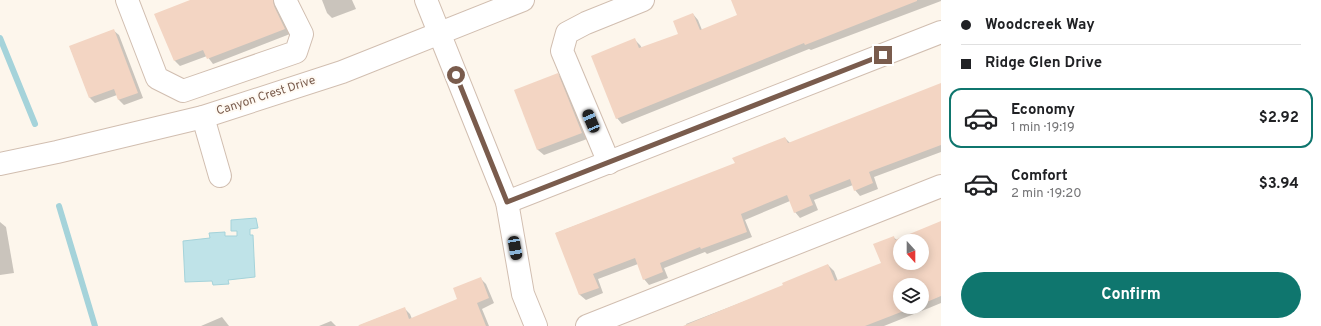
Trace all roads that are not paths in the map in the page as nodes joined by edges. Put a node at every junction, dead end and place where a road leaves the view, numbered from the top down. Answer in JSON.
{"nodes":[{"id":1,"x":127,"y":0,"type":"edge"},
{"id":2,"x":285,"y":0,"type":"edge"},
{"id":3,"x":426,"y":0,"type":"edge"},
{"id":4,"x":523,"y":0,"type":"edge"},
{"id":5,"x":644,"y":0,"type":"edge"},
{"id":6,"x":941,"y":32,"type":"edge"},
{"id":7,"x":439,"y":33,"type":"junction"},
{"id":8,"x":203,"y":116,"type":"junction"},
{"id":9,"x":609,"y":163,"type":"junction"},
{"id":10,"x":0,"y":164,"type":"edge"},
{"id":11,"x":220,"y":176,"type":"dead end"},
{"id":12,"x":941,"y":186,"type":"edge"},
{"id":13,"x":507,"y":202,"type":"junction"},
{"id":14,"x":536,"y":326,"type":"edge"},
{"id":15,"x":587,"y":326,"type":"edge"}],
"edges":[{"from":1,"to":2,"type":"street"},
{"from":3,"to":7,"type":"street"},
{"from":4,"to":7,"type":"street","name":"Canyon Crest Drive"},
{"from":5,"to":9,"type":"street"},
{"from":6,"to":9,"type":"street"},
{"from":7,"to":8,"type":"street","name":"Canyon Crest Drive"},
{"from":7,"to":13,"type":"street"},
{"from":8,"to":10,"type":"street","name":"Canyon Crest Drive"},
{"from":8,"to":11,"type":"street"},
{"from":9,"to":13,"type":"street"},
{"from":12,"to":15,"type":"street"},
{"from":13,"to":14,"type":"street"}]}
